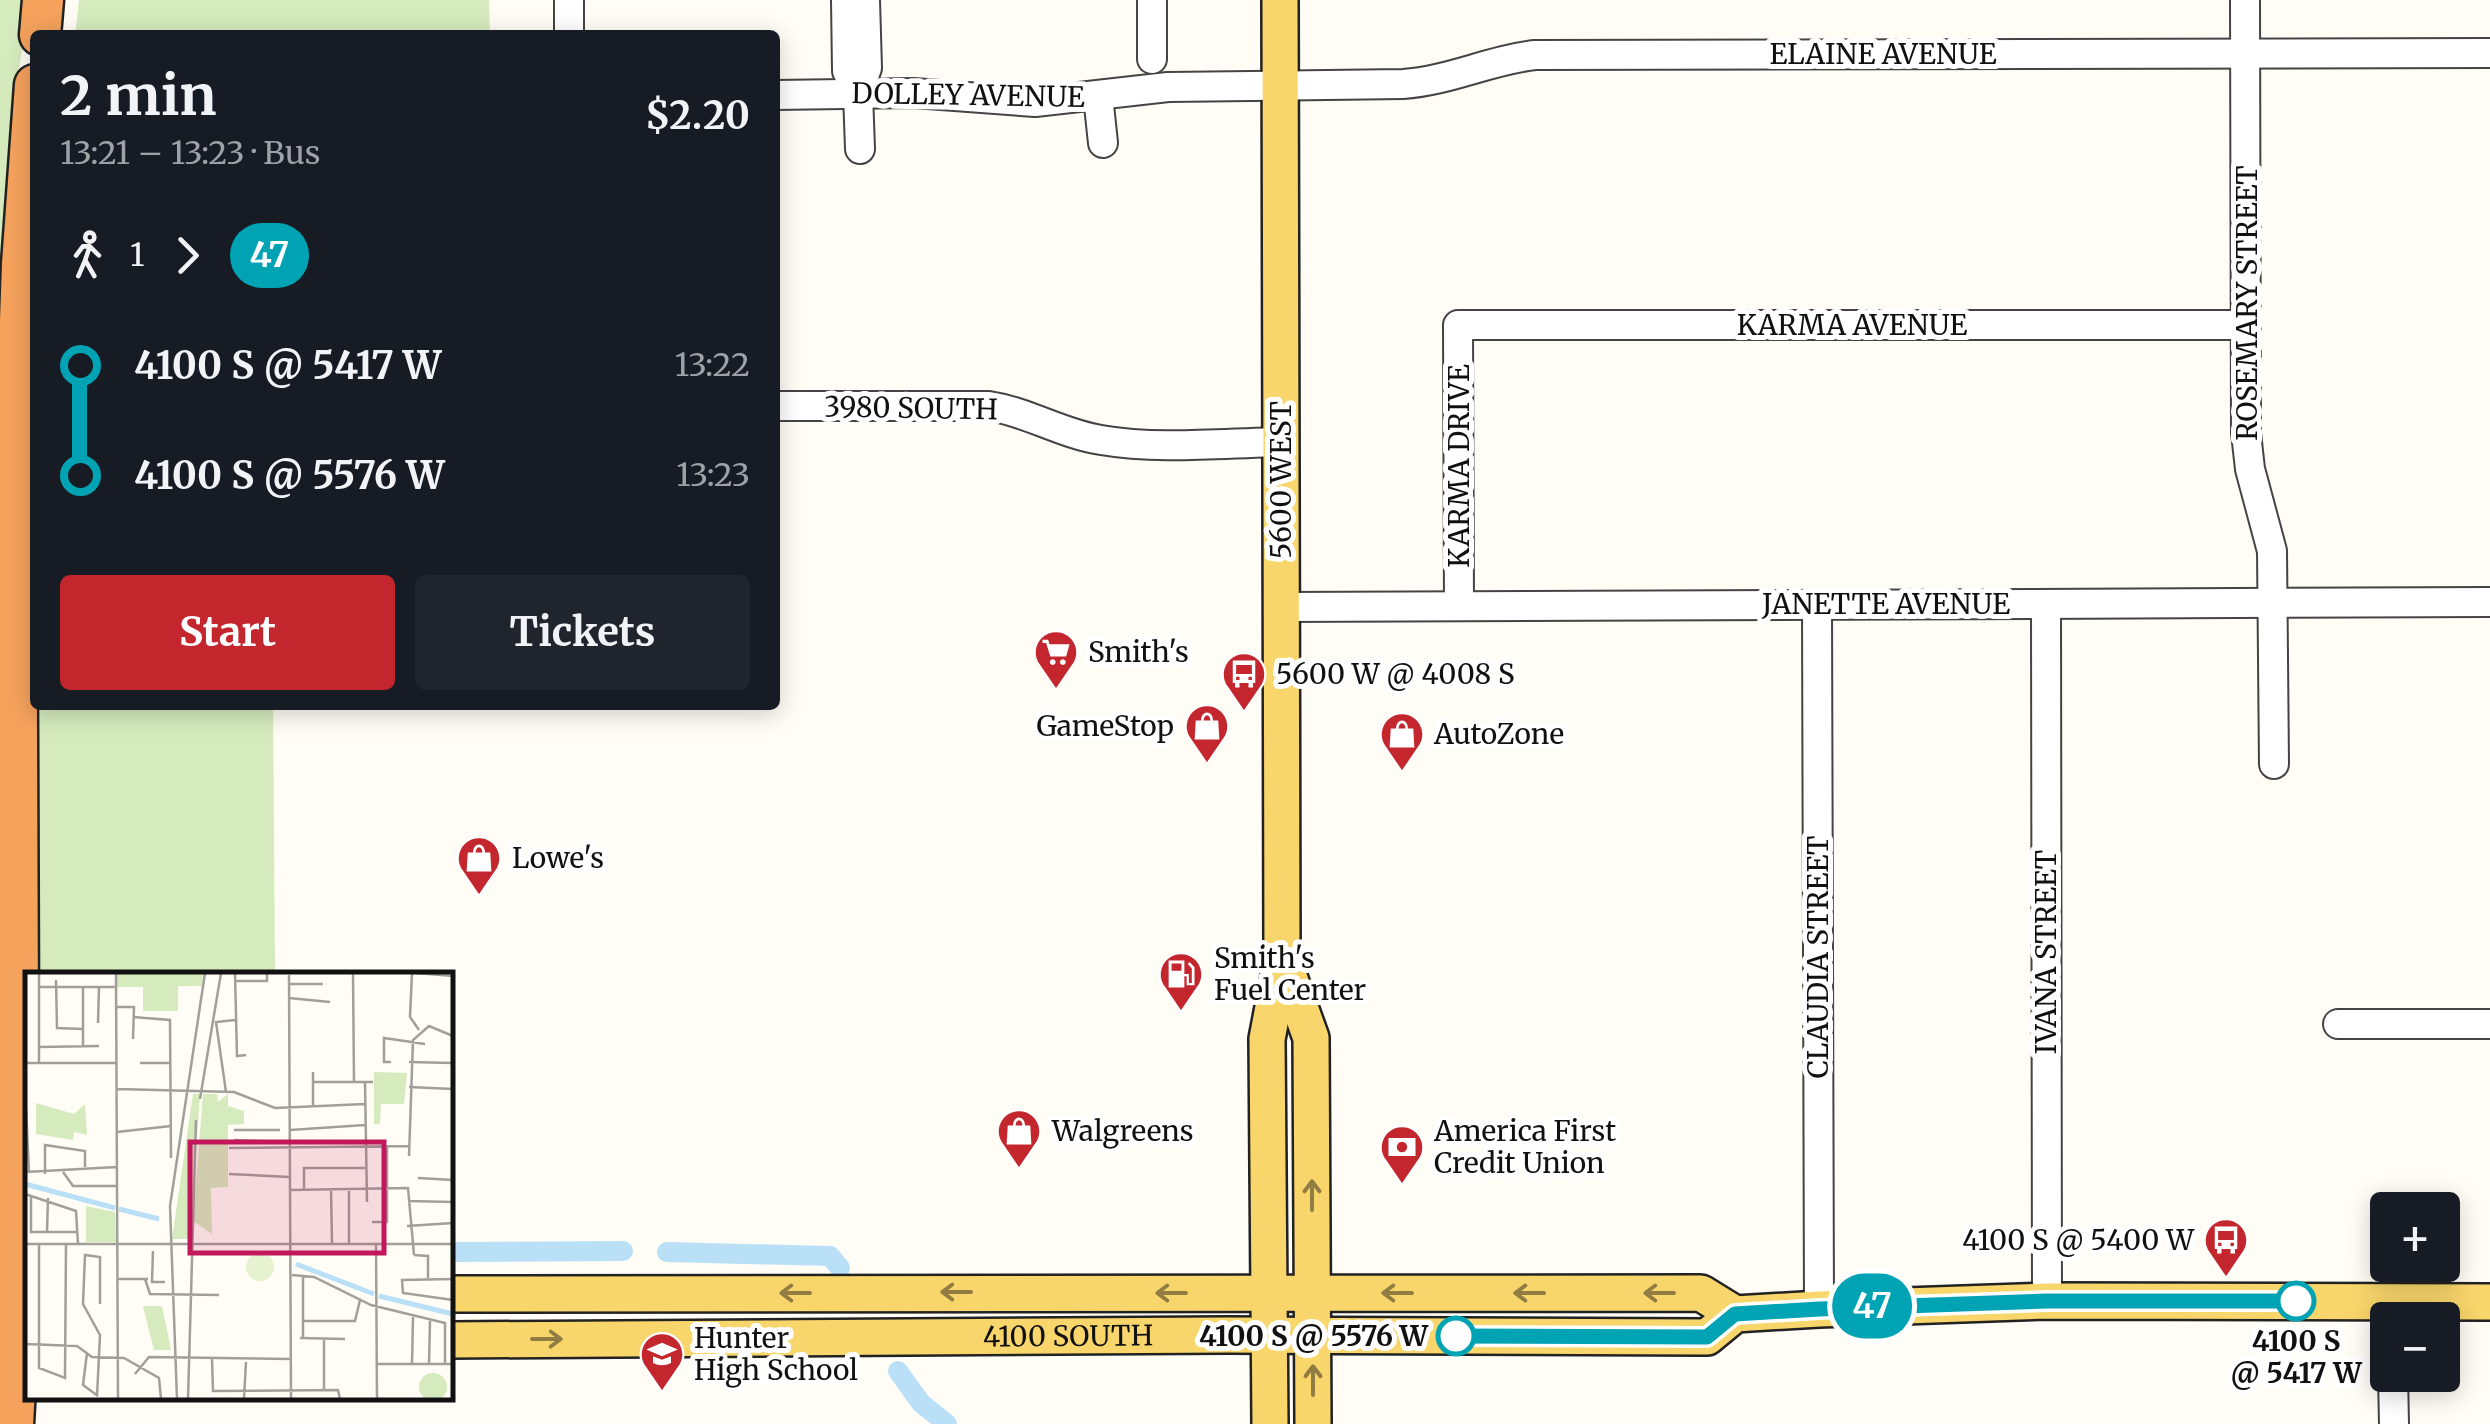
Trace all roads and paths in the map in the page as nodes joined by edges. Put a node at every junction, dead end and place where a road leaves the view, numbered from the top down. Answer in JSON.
{"nodes":[{"id":1,"x":43,"y":0,"type":"edge"},
{"id":2,"x":569,"y":0,"type":"edge"},
{"id":3,"x":846,"y":0,"type":"edge"},
{"id":4,"x":865,"y":0,"type":"edge"},
{"id":5,"x":1152,"y":0,"type":"edge"},
{"id":6,"x":1280,"y":0,"type":"edge"},
{"id":7,"x":2245,"y":0,"type":"edge"},
{"id":8,"x":40,"y":30,"type":"edge"},
{"id":9,"x":569,"y":30,"type":"edge"},
{"id":10,"x":2490,"y":53,"type":"edge"},
{"id":11,"x":2246,"y":54,"type":"junction"},
{"id":12,"x":1152,"y":59,"type":"dead end"},
{"id":13,"x":1280,"y":84,"type":"junction"},
{"id":14,"x":858,"y":93,"type":"junction"},
{"id":15,"x":780,"y":95,"type":"edge"},
{"id":16,"x":1098,"y":96,"type":"junction"},
{"id":17,"x":1103,"y":143,"type":"dead end"},
{"id":18,"x":860,"y":149,"type":"dead end"},
{"id":19,"x":30,"y":154,"type":"edge"},
{"id":20,"x":1458,"y":325,"type":"joint"},
{"id":21,"x":2246,"y":325,"type":"junction"},
{"id":22,"x":780,"y":406,"type":"edge"},
{"id":23,"x":1281,"y":442,"type":"junction"},
{"id":24,"x":2490,"y":602,"type":"edge"},
{"id":25,"x":2274,"y":603,"type":"junction"},
{"id":26,"x":1817,"y":604,"type":"junction"},
{"id":27,"x":2046,"y":604,"type":"junction"},
{"id":28,"x":1459,"y":606,"type":"junction"},
{"id":29,"x":1282,"y":607,"type":"junction"},
{"id":30,"x":2274,"y":764,"type":"dead end"},
{"id":31,"x":1282,"y":960,"type":"junction"},
{"id":32,"x":2338,"y":1024,"type":"dead end"},
{"id":33,"x":2490,"y":1024,"type":"edge"},
{"id":34,"x":15,"y":1271,"type":"edge"},
{"id":35,"x":1312,"y":1292,"type":"junction"},
{"id":36,"x":1269,"y":1293,"type":"junction"},
{"id":37,"x":452,"y":1294,"type":"edge"},
{"id":38,"x":2047,"y":1301,"type":"junction"},
{"id":39,"x":2490,"y":1302,"type":"edge"},
{"id":40,"x":2460,"y":1305,"type":"edge"},
{"id":41,"x":1819,"y":1309,"type":"junction"},
{"id":42,"x":2370,"y":1310,"type":"edge"},
{"id":43,"x":1735,"y":1314,"type":"junction"},
{"id":44,"x":16,"y":1318,"type":"edge"},
{"id":45,"x":1269,"y":1336,"type":"junction"},
{"id":46,"x":1313,"y":1336,"type":"junction"},
{"id":47,"x":452,"y":1340,"type":"edge"},
{"id":48,"x":2393,"y":1392,"type":"edge"},
{"id":49,"x":13,"y":1424,"type":"edge"},
{"id":50,"x":1270,"y":1424,"type":"edge"},
{"id":51,"x":1313,"y":1424,"type":"edge"},
{"id":52,"x":2394,"y":1424,"type":"edge"}],
"edges":[{"from":1,"to":8,"type":"highway"},
{"from":2,"to":9,"type":"street"},
{"from":3,"to":14,"type":"street"},
{"from":4,"to":14,"type":"street"},
{"from":5,"to":12,"type":"street"},
{"from":6,"to":13,"type":"main road","name":"5600 WEST"},
{"from":7,"to":11,"type":"street","name":"ROSEMARY STREET"},
{"from":10,"to":11,"type":"street","name":"ELAINE AVENUE"},
{"from":11,"to":13,"type":"street","name":"ELAINE AVENUE"},
{"from":11,"to":21,"type":"street","name":"ROSEMARY STREET"},
{"from":13,"to":16,"type":"street","name":"DOLLEY AVENUE"},
{"from":13,"to":23,"type":"main road","name":"5600 WEST"},
{"from":14,"to":15,"type":"street","name":"DOLLEY AVENUE"},
{"from":14,"to":16,"type":"street","name":"DOLLEY AVENUE"},
{"from":14,"to":18,"type":"street"},
{"from":16,"to":17,"type":"street"},
{"from":19,"to":34,"type":"highway"},
{"from":20,"to":21,"type":"street","name":"KARMA AVENUE"},
{"from":20,"to":28,"type":"street","name":"KARMA DRIVE"},
{"from":21,"to":25,"type":"street","name":"ROSEMARY STREET"},
{"from":22,"to":23,"type":"street","name":"3980 SOUTH"},
{"from":23,"to":29,"type":"main road","name":"5600 WEST"},
{"from":24,"to":25,"type":"street","name":"JANETTE AVENUE"},
{"from":25,"to":27,"type":"street","name":"JANETTE AVENUE"},
{"from":25,"to":30,"type":"street","name":"ROSEMARY STREET"},
{"from":26,"to":27,"type":"street","name":"JANETTE AVENUE"},
{"from":26,"to":28,"type":"street","name":"JANETTE AVENUE"},
{"from":26,"to":41,"type":"street","name":"CLAUDIA STREET"},
{"from":27,"to":38,"type":"street","name":"IVANA STREET"},
{"from":28,"to":29,"type":"street","name":"JANETTE AVENUE"},
{"from":29,"to":31,"type":"main road","name":"5600 WEST"},
{"from":35,"to":31,"type":"main road","name":"5600 WEST","one_way":true},
{"from":31,"to":36,"type":"main road","name":"5600 WEST"},
{"from":32,"to":33,"type":"street"},
{"from":34,"to":44,"type":"highway"},
{"from":35,"to":36,"type":"main road","name":"4100 SOUTH"},
{"from":43,"to":35,"type":"main road","name":"4100 SOUTH","one_way":true},
{"from":35,"to":46,"type":"main road","name":"5600 WEST"},
{"from":36,"to":37,"type":"main road","name":"4100 SOUTH","one_way":true},
{"from":36,"to":45,"type":"main road","name":"5600 WEST"},
{"from":38,"to":41,"type":"main road","name":"4100 SOUTH"},
{"from":38,"to":42,"type":"main road","name":"4100 SOUTH"},
{"from":39,"to":40,"type":"main road","name":"4100 SOUTH"},
{"from":41,"to":43,"type":"main road","name":"4100 SOUTH"},
{"from":43,"to":46,"type":"main road","name":"4100 SOUTH"},
{"from":44,"to":49,"type":"highway"},
{"from":45,"to":46,"type":"main road","name":"4100 SOUTH"},
{"from":47,"to":45,"type":"main road","name":"4100 SOUTH","one_way":true},
{"from":45,"to":50,"type":"main road","name":"5600 WEST"},
{"from":51,"to":46,"type":"main road","name":"5600 WEST","one_way":true},
{"from":48,"to":52,"type":"street"}]}
